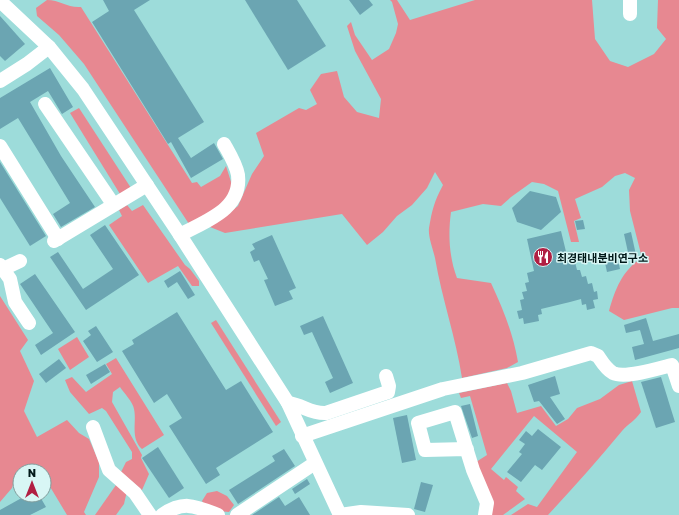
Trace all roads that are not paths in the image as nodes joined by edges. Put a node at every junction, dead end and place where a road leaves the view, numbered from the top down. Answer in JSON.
{"nodes":[{"id":1,"x":0,"y":1,"type":"edge"},
{"id":2,"x":49,"y":47,"type":"junction"},
{"id":3,"x":0,"y":81,"type":"edge"},
{"id":4,"x":45,"y":104,"type":"dead end"},
{"id":5,"x":224,"y":144,"type":"dead end"},
{"id":6,"x":0,"y":146,"type":"edge"},
{"id":7,"x":147,"y":185,"type":"junction"},
{"id":8,"x":113,"y":204,"type":"junction"},
{"id":9,"x":180,"y":235,"type":"junction"},
{"id":10,"x":20,"y":261,"type":"dead end"},
{"id":11,"x":2,"y":267,"type":"edge"},
{"id":12,"x":29,"y":323,"type":"dead end"},
{"id":13,"x":386,"y":376,"type":"dead end"},
{"id":14,"x":679,"y":386,"type":"edge"},
{"id":15,"x":288,"y":403,"type":"junction"},
{"id":16,"x":93,"y":427,"type":"dead end"},
{"id":17,"x":302,"y":436,"type":"junction"},
{"id":18,"x":467,"y":449,"type":"dead end"},
{"id":19,"x":315,"y":463,"type":"junction"},
{"id":20,"x":382,"y":514,"type":"edge"},
{"id":21,"x":150,"y":515,"type":"edge"},
{"id":22,"x":162,"y":515,"type":"edge"},
{"id":23,"x":218,"y":515,"type":"edge"},
{"id":24,"x":237,"y":515,"type":"edge"},
{"id":25,"x":340,"y":515,"type":"edge"},
{"id":26,"x":408,"y":515,"type":"edge"},
{"id":27,"x":485,"y":515,"type":"edge"}],
"edges":[{"from":1,"to":2,"type":"street"},
{"from":2,"to":3,"type":"street"},
{"from":2,"to":7,"type":"street"},
{"from":4,"to":8,"type":"street"},
{"from":5,"to":9,"type":"street"},
{"from":6,"to":8,"type":"street"},
{"from":7,"to":8,"type":"street"},
{"from":7,"to":9,"type":"street"},
{"from":9,"to":15,"type":"street"},
{"from":10,"to":11,"type":"street"},
{"from":11,"to":12,"type":"street"},
{"from":13,"to":15,"type":"street"},
{"from":14,"to":17,"type":"street"},
{"from":15,"to":17,"type":"street"},
{"from":16,"to":21,"type":"street"},
{"from":17,"to":19,"type":"street"},
{"from":18,"to":27,"type":"street"},
{"from":19,"to":24,"type":"street"},
{"from":19,"to":25,"type":"street"},
{"from":20,"to":25,"type":"street"},
{"from":20,"to":26,"type":"street"},
{"from":22,"to":23,"type":"street"}]}
